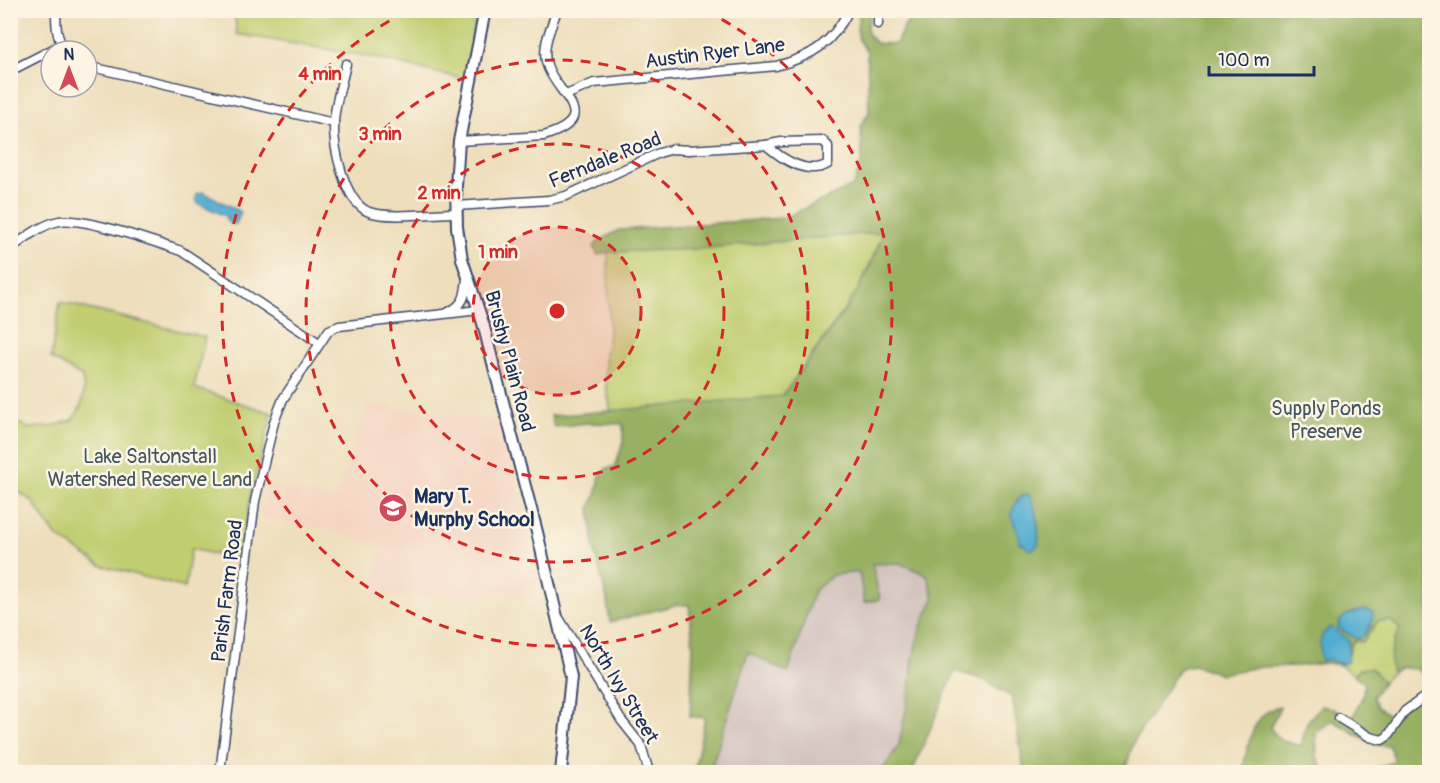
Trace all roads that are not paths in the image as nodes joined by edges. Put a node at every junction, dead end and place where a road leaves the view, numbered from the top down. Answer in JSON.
{"nodes":[{"id":1,"x":56,"y":10,"type":"edge"},
{"id":2,"x":486,"y":10,"type":"edge"},
{"id":3,"x":556,"y":10,"type":"edge"},
{"id":4,"x":849,"y":10,"type":"edge"},
{"id":5,"x":878,"y":10,"type":"edge"},
{"id":6,"x":878,"y":24,"type":"dead end"},
{"id":7,"x":60,"y":39,"type":"edge"},
{"id":8,"x":39,"y":58,"type":"edge"},
{"id":9,"x":345,"y":64,"type":"dead end"},
{"id":10,"x":99,"y":69,"type":"edge"},
{"id":11,"x":10,"y":71,"type":"edge"},
{"id":12,"x":566,"y":95,"type":"junction"},
{"id":13,"x":334,"y":123,"type":"junction"},
{"id":14,"x":459,"y":141,"type":"junction"},
{"id":15,"x":766,"y":144,"type":"junction"},
{"id":16,"x":456,"y":209,"type":"junction"},
{"id":17,"x":10,"y":249,"type":"edge"},
{"id":18,"x":468,"y":275,"type":"junction"},
{"id":19,"x":479,"y":310,"type":"junction"},
{"id":20,"x":444,"y":315,"type":"junction"},
{"id":21,"x":319,"y":343,"type":"junction"},
{"id":22,"x":556,"y":613,"type":"junction"},
{"id":23,"x":1430,"y":693,"type":"edge"},
{"id":24,"x":1339,"y":718,"type":"dead end"},
{"id":25,"x":220,"y":772,"type":"edge"},
{"id":26,"x":561,"y":772,"type":"edge"},
{"id":27,"x":650,"y":772,"type":"edge"}],
"edges":[{"from":1,"to":7,"type":"street"},
{"from":2,"to":14,"type":"main road","name":"Brushy Plain Road"},
{"from":3,"to":12,"type":"street"},
{"from":4,"to":12,"type":"street","name":"Austin Ryer Lane"},
{"from":5,"to":6,"type":"street"},
{"from":8,"to":11,"type":"street"},
{"from":9,"to":13,"type":"street"},
{"from":10,"to":13,"type":"street"},
{"from":12,"to":14,"type":"street"},
{"from":13,"to":16,"type":"street","name":"Ferndale Road"},
{"from":14,"to":16,"type":"main road","name":"Brushy Plain Road"},
{"from":15,"to":15,"type":"street","name":"Ferndale Road"},
{"from":15,"to":16,"type":"street","name":"Ferndale Road"},
{"from":16,"to":18,"type":"main road","name":"Brushy Plain Road"},
{"from":17,"to":21,"type":"street"},
{"from":18,"to":19,"type":"main road","name":"Brushy Plain Road"},
{"from":18,"to":20,"type":"street"},
{"from":19,"to":20,"type":"street","name":"Parish Farm Road"},
{"from":19,"to":22,"type":"main road","name":"Brushy Plain Road"},
{"from":20,"to":21,"type":"street","name":"Parish Farm Road"},
{"from":21,"to":25,"type":"street","name":"Parish Farm Road"},
{"from":22,"to":26,"type":"main road","name":"Brushy Plain Road"},
{"from":22,"to":27,"type":"street","name":"North Ivy Street"},
{"from":23,"to":24,"type":"street"}]}
